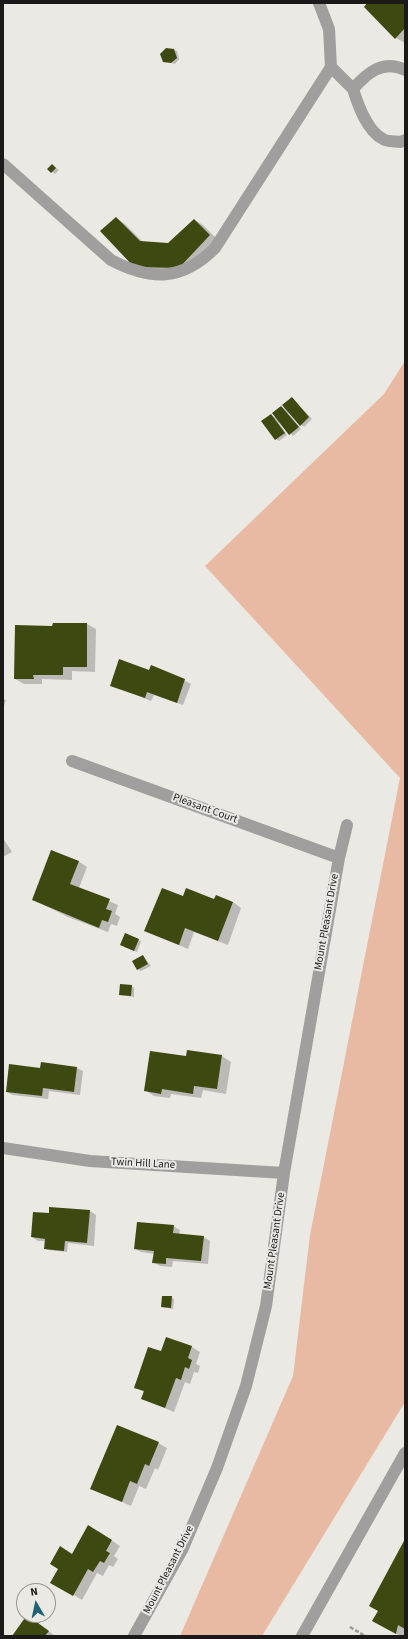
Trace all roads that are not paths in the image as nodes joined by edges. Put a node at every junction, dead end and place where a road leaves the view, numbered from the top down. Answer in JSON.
{"nodes":[{"id":1,"x":319,"y":3,"type":"edge"},
{"id":2,"x":331,"y":67,"type":"junction"},
{"id":3,"x":405,"y":70,"type":"edge"},
{"id":4,"x":353,"y":89,"type":"junction"},
{"id":5,"x":405,"y":140,"type":"edge"},
{"id":6,"x":3,"y":164,"type":"edge"},
{"id":7,"x":72,"y":761,"type":"dead end"},
{"id":8,"x":347,"y":825,"type":"dead end"},
{"id":9,"x":338,"y":858,"type":"junction"},
{"id":10,"x":3,"y":1148,"type":"edge"},
{"id":11,"x":284,"y":1173,"type":"junction"},
{"id":12,"x":405,"y":1453,"type":"edge"},
{"id":13,"x":134,"y":1636,"type":"edge"},
{"id":14,"x":302,"y":1636,"type":"edge"}],
"edges":[{"from":1,"to":2,"type":"street"},
{"from":2,"to":4,"type":"street"},
{"from":2,"to":6,"type":"street"},
{"from":3,"to":4,"type":"street"},
{"from":4,"to":5,"type":"street"},
{"from":7,"to":9,"type":"street","name":"Pleasant Court"},
{"from":8,"to":9,"type":"street","name":"Mount Pleasant Drive"},
{"from":9,"to":11,"type":"street","name":"Mount Pleasant Drive"},
{"from":10,"to":11,"type":"street","name":"Twin Hill Lane"},
{"from":11,"to":13,"type":"street","name":"Mount Pleasant Drive"},
{"from":12,"to":14,"type":"street"}]}
